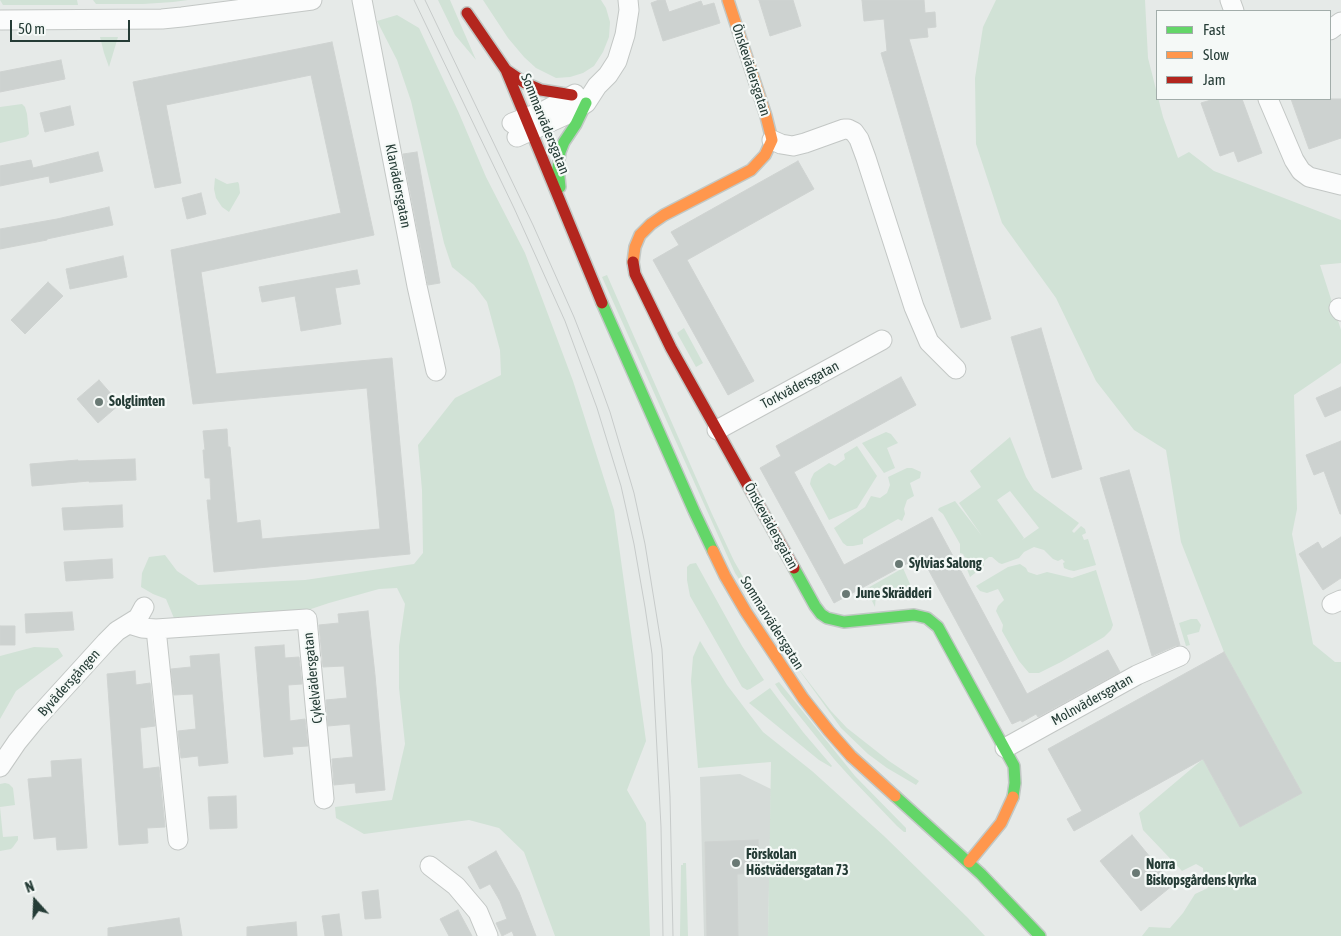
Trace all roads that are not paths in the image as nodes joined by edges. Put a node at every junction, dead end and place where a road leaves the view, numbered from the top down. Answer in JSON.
{"nodes":[{"id":1,"x":312,"y":0,"type":"edge"},
{"id":2,"x":362,"y":0,"type":"edge"},
{"id":3,"x":460,"y":0,"type":"edge"},
{"id":4,"x":628,"y":0,"type":"edge"},
{"id":5,"x":728,"y":0,"type":"edge"},
{"id":6,"x":466,"y":13,"type":"junction"},
{"id":7,"x":0,"y":20,"type":"edge"},
{"id":8,"x":485,"y":59,"type":"dead end"},
{"id":9,"x":506,"y":70,"type":"junction"},
{"id":10,"x":579,"y":99,"type":"junction"},
{"id":11,"x":1268,"y":100,"type":"edge"},
{"id":12,"x":519,"y":128,"type":"junction"},
{"id":13,"x":772,"y":140,"type":"junction"},
{"id":14,"x":1341,"y":184,"type":"edge"},
{"id":15,"x":562,"y":205,"type":"junction"},
{"id":16,"x":554,"y":215,"type":"dead end"},
{"id":17,"x":581,"y":254,"type":"junction"},
{"id":18,"x":882,"y":340,"type":"dead end"},
{"id":19,"x":956,"y":369,"type":"dead end"},
{"id":20,"x":436,"y":371,"type":"dead end"},
{"id":21,"x":717,"y":430,"type":"junction"},
{"id":22,"x":144,"y":607,"type":"dead end"},
{"id":23,"x":129,"y":624,"type":"junction"},
{"id":24,"x":156,"y":628,"type":"junction"},
{"id":25,"x":1180,"y":656,"type":"dead end"},
{"id":26,"x":1005,"y":748,"type":"junction"},
{"id":27,"x":0,"y":767,"type":"edge"},
{"id":28,"x":324,"y":799,"type":"dead end"},
{"id":29,"x":178,"y":840,"type":"dead end"},
{"id":30,"x":969,"y":862,"type":"junction"},
{"id":31,"x":430,"y":866,"type":"dead end"},
{"id":32,"x":488,"y":936,"type":"edge"},
{"id":33,"x":1040,"y":936,"type":"edge"}],
"edges":[{"from":1,"to":7,"type":"street"},
{"from":2,"to":20,"type":"street","name":"Klarvädersgatan"},
{"from":3,"to":6,"type":"street","name":"Sommarvädersgatan"},
{"from":4,"to":10,"type":"street"},
{"from":5,"to":13,"type":"street","name":"Önskevädersgatan"},
{"from":6,"to":8,"type":"street","name":"Sommarvädersgatan"},
{"from":6,"to":9,"type":"street","name":"Sommarvädersgatan"},
{"from":9,"to":10,"type":"street"},
{"from":9,"to":12,"type":"street","name":"Sommarvädersgatan"},
{"from":10,"to":12,"type":"street"},
{"from":10,"to":15,"type":"street"},
{"from":11,"to":14,"type":"street"},
{"from":12,"to":15,"type":"street","name":"Sommarvädersgatan"},
{"from":13,"to":19,"type":"street"},
{"from":13,"to":21,"type":"street","name":"Önskevädersgatan"},
{"from":15,"to":17,"type":"street","name":"Sommarvädersgatan"},
{"from":16,"to":17,"type":"street","name":"Sommarvädersgatan"},
{"from":17,"to":30,"type":"street","name":"Sommarvädersgatan"},
{"from":18,"to":21,"type":"street","name":"Torkvädersgatan"},
{"from":21,"to":26,"type":"street","name":"Önskevädersgatan"},
{"from":22,"to":23,"type":"street","name":"Byvädersgången"},
{"from":23,"to":24,"type":"street","name":"Cykelvädersgatan"},
{"from":23,"to":27,"type":"street","name":"Byvädersgången"},
{"from":24,"to":28,"type":"street","name":"Cykelvädersgatan"},
{"from":24,"to":29,"type":"street"},
{"from":25,"to":26,"type":"street","name":"Molnvädersgatan"},
{"from":26,"to":30,"type":"street","name":"Önskevädersgatan"},
{"from":30,"to":33,"type":"street","name":"Sommarvädersgatan"},
{"from":31,"to":32,"type":"street"}]}
